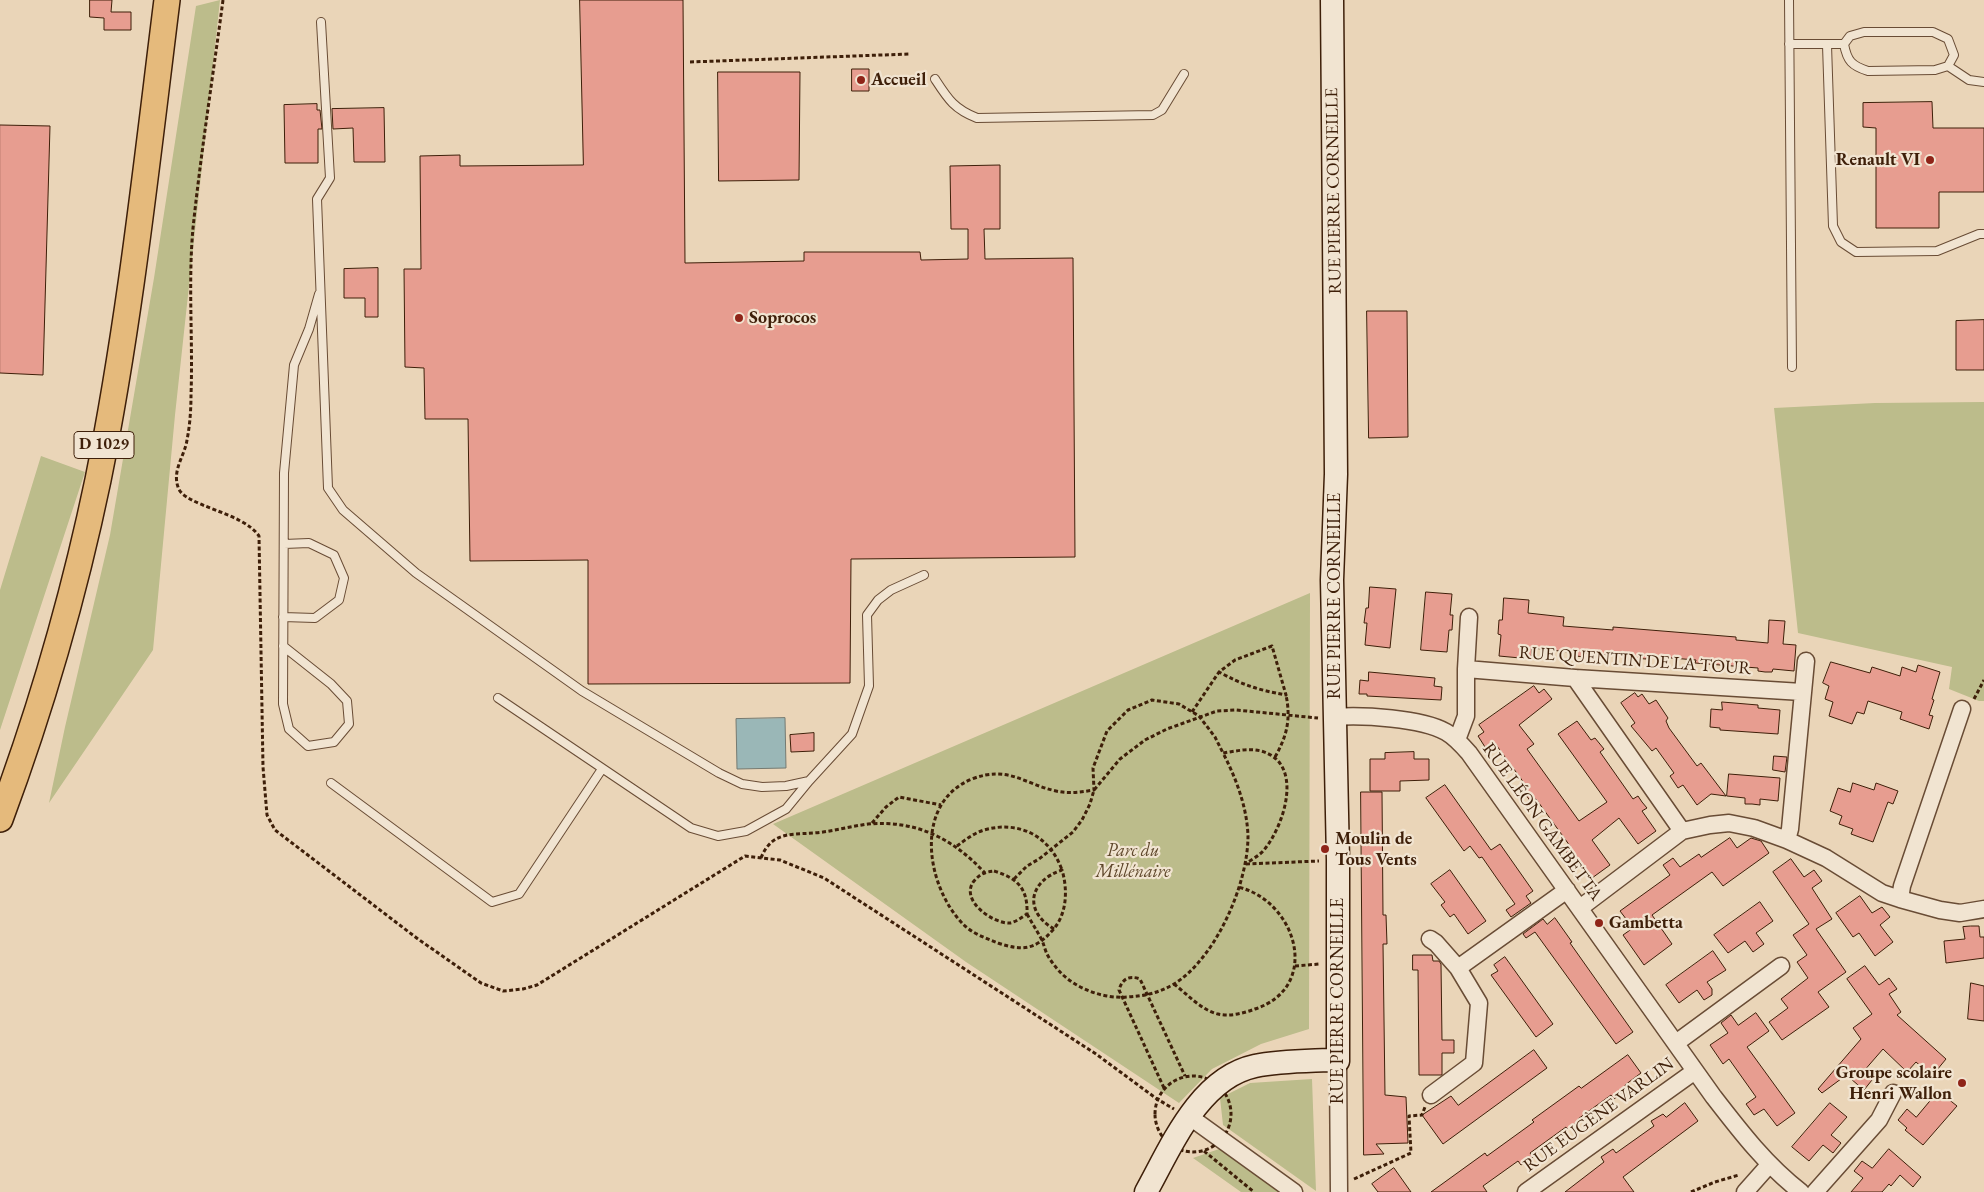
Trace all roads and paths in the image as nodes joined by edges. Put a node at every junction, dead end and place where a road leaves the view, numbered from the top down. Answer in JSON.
{"nodes":[{"id":1,"x":167,"y":0,"type":"edge"},
{"id":2,"x":1332,"y":0,"type":"edge"},
{"id":3,"x":1789,"y":0,"type":"edge"},
{"id":4,"x":321,"y":22,"type":"dead end"},
{"id":5,"x":1789,"y":44,"type":"junction"},
{"id":6,"x":1828,"y":44,"type":"junction"},
{"id":7,"x":1844,"y":44,"type":"junction"},
{"id":8,"x":909,"y":54,"type":"dead end"},
{"id":9,"x":690,"y":62,"type":"dead end"},
{"id":10,"x":1948,"y":66,"type":"junction"},
{"id":11,"x":1184,"y":74,"type":"dead end"},
{"id":12,"x":935,"y":79,"type":"dead end"},
{"id":13,"x":1984,"y":82,"type":"edge"},
{"id":14,"x":1984,"y":234,"type":"edge"},
{"id":15,"x":321,"y":288,"type":"junction"},
{"id":16,"x":1792,"y":367,"type":"dead end"},
{"id":17,"x":284,"y":544,"type":"junction"},
{"id":18,"x":924,"y":575,"type":"dead end"},
{"id":19,"x":283,"y":616,"type":"junction"},
{"id":20,"x":1469,"y":616,"type":"dead end"},
{"id":21,"x":283,"y":646,"type":"junction"},
{"id":22,"x":1806,"y":661,"type":"dead end"},
{"id":23,"x":1466,"y":669,"type":"junction"},
{"id":24,"x":1219,"y":672,"type":"junction"},
{"id":25,"x":1575,"y":678,"type":"junction"},
{"id":26,"x":1984,"y":680,"type":"edge"},
{"id":27,"x":1802,"y":692,"type":"junction"},
{"id":28,"x":1286,"y":695,"type":"junction"},
{"id":29,"x":498,"y":698,"type":"dead end"},
{"id":30,"x":1962,"y":709,"type":"joint"},
{"id":31,"x":1192,"y":712,"type":"junction"},
{"id":32,"x":1289,"y":715,"type":"junction"},
{"id":33,"x":1199,"y":716,"type":"junction"},
{"id":34,"x":1334,"y":717,"type":"junction"},
{"id":35,"x":1457,"y":740,"type":"junction"},
{"id":36,"x":1223,"y":752,"type":"junction"},
{"id":37,"x":1275,"y":758,"type":"junction"},
{"id":38,"x":602,"y":769,"type":"junction"},
{"id":39,"x":809,"y":782,"type":"junction"},
{"id":40,"x":331,"y":783,"type":"dead end"},
{"id":41,"x":1094,"y":790,"type":"junction"},
{"id":42,"x":941,"y":805,"type":"junction"},
{"id":43,"x":0,"y":820,"type":"edge"},
{"id":44,"x":871,"y":824,"type":"junction"},
{"id":45,"x":1682,"y":831,"type":"junction"},
{"id":46,"x":932,"y":835,"type":"junction"},
{"id":47,"x":1787,"y":840,"type":"junction"},
{"id":48,"x":957,"y":846,"type":"junction"},
{"id":49,"x":1051,"y":849,"type":"junction"},
{"id":50,"x":761,"y":858,"type":"dead end"},
{"id":51,"x":1338,"y":860,"type":"junction"},
{"id":52,"x":1245,"y":864,"type":"junction"},
{"id":53,"x":1062,"y":870,"type":"junction"},
{"id":54,"x":984,"y":872,"type":"junction"},
{"id":55,"x":1014,"y":879,"type":"junction"},
{"id":56,"x":1238,"y":887,"type":"junction"},
{"id":57,"x":1567,"y":890,"type":"junction"},
{"id":58,"x":1900,"y":899,"type":"junction"},
{"id":59,"x":1580,"y":908,"type":"junction"},
{"id":60,"x":1984,"y":909,"type":"edge"},
{"id":61,"x":1027,"y":914,"type":"junction"},
{"id":62,"x":1054,"y":929,"type":"junction"},
{"id":63,"x":1430,"y":939,"type":"dead end"},
{"id":64,"x":1043,"y":941,"type":"junction"},
{"id":65,"x":1337,"y":962,"type":"junction"},
{"id":66,"x":1295,"y":966,"type":"junction"},
{"id":67,"x":1781,"y":966,"type":"dead end"},
{"id":68,"x":1458,"y":968,"type":"junction"},
{"id":69,"x":1174,"y":984,"type":"junction"},
{"id":70,"x":1148,"y":996,"type":"junction"},
{"id":71,"x":1122,"y":998,"type":"junction"},
{"id":72,"x":1676,"y":1043,"type":"junction"},
{"id":73,"x":1338,"y":1061,"type":"junction"},
{"id":74,"x":1695,"y":1071,"type":"junction"},
{"id":75,"x":1186,"y":1076,"type":"dead end"},
{"id":76,"x":1164,"y":1088,"type":"dead end"},
{"id":77,"x":1893,"y":1093,"type":"dead end"},
{"id":78,"x":1431,"y":1095,"type":"joint"},
{"id":79,"x":1190,"y":1117,"type":"junction"},
{"id":80,"x":1204,"y":1152,"type":"dead end"},
{"id":81,"x":1764,"y":1170,"type":"junction"},
{"id":82,"x":1339,"y":1189,"type":"edge"},
{"id":83,"x":1146,"y":1192,"type":"edge"},
{"id":84,"x":1254,"y":1192,"type":"edge"},
{"id":85,"x":1294,"y":1192,"type":"edge"},
{"id":86,"x":1526,"y":1192,"type":"edge"},
{"id":87,"x":1691,"y":1192,"type":"edge"},
{"id":88,"x":1745,"y":1192,"type":"edge"},
{"id":89,"x":1801,"y":1192,"type":"edge"},
{"id":90,"x":1815,"y":1192,"type":"edge"}],
"edges":[{"from":1,"to":43,"type":"main road","number":"D 1029"},
{"from":2,"to":34,"type":"street","name":"RUE PIERRE CORNEILLE"},
{"from":3,"to":5,"type":"lane"},
{"from":4,"to":15,"type":"lane"},
{"from":5,"to":6,"type":"lane"},
{"from":5,"to":16,"type":"lane"},
{"from":6,"to":7,"type":"lane"},
{"from":6,"to":14,"type":"lane"},
{"from":7,"to":10,"type":"lane"},
{"from":7,"to":10,"type":"lane"},
{"from":8,"to":9,"type":"path"},
{"from":10,"to":13,"type":"lane"},
{"from":11,"to":12,"type":"lane"},
{"from":15,"to":17,"type":"lane"},
{"from":15,"to":39,"type":"lane"},
{"from":17,"to":19,"type":"lane"},
{"from":17,"to":19,"type":"lane"},
{"from":18,"to":39,"type":"lane"},
{"from":19,"to":21,"type":"lane"},
{"from":20,"to":23,"type":"street"},
{"from":21,"to":21,"type":"lane"},
{"from":22,"to":27,"type":"street"},
{"from":23,"to":25,"type":"street","name":"RUE QUENTIN DE LA TOUR"},
{"from":23,"to":35,"type":"street"},
{"from":24,"to":28,"type":"path"},
{"from":24,"to":28,"type":"path"},
{"from":24,"to":31,"type":"path"},
{"from":25,"to":27,"type":"street","name":"RUE QUENTIN DE LA TOUR"},
{"from":25,"to":45,"type":"street"},
{"from":26,"to":30,"type":"path"},
{"from":27,"to":47,"type":"street"},
{"from":28,"to":32,"type":"path"},
{"from":29,"to":38,"type":"lane"},
{"from":30,"to":58,"type":"street"},
{"from":31,"to":33,"type":"path"},
{"from":31,"to":41,"type":"path"},
{"from":32,"to":33,"type":"path"},
{"from":32,"to":34,"type":"path"},
{"from":32,"to":37,"type":"path"},
{"from":33,"to":36,"type":"path"},
{"from":33,"to":41,"type":"path"},
{"from":34,"to":35,"type":"street","name":"RUE LÉON GAMBETTA"},
{"from":34,"to":51,"type":"street","name":"RUE PIERRE CORNEILLE"},
{"from":35,"to":57,"type":"street","name":"RUE LÉON GAMBETTA"},
{"from":36,"to":37,"type":"path"},
{"from":36,"to":52,"type":"path"},
{"from":37,"to":52,"type":"path"},
{"from":38,"to":39,"type":"lane"},
{"from":38,"to":40,"type":"lane"},
{"from":41,"to":42,"type":"path"},
{"from":41,"to":49,"type":"path"},
{"from":42,"to":44,"type":"path"},
{"from":42,"to":46,"type":"path"},
{"from":44,"to":46,"type":"path"},
{"from":44,"to":50,"type":"path"},
{"from":45,"to":47,"type":"street"},
{"from":45,"to":59,"type":"street"},
{"from":46,"to":48,"type":"path"},
{"from":46,"to":64,"type":"path"},
{"from":47,"to":58,"type":"street"},
{"from":48,"to":49,"type":"path"},
{"from":48,"to":54,"type":"path"},
{"from":49,"to":53,"type":"path"},
{"from":49,"to":55,"type":"path"},
{"from":51,"to":52,"type":"path"},
{"from":51,"to":65,"type":"street","name":"RUE PIERRE CORNEILLE"},
{"from":52,"to":56,"type":"path"},
{"from":53,"to":62,"type":"path"},
{"from":53,"to":62,"type":"path"},
{"from":54,"to":55,"type":"path"},
{"from":54,"to":61,"type":"path"},
{"from":55,"to":61,"type":"path"},
{"from":56,"to":66,"type":"path"},
{"from":56,"to":69,"type":"path"},
{"from":57,"to":59,"type":"street","name":"RUE LÉON GAMBETTA"},
{"from":57,"to":68,"type":"street"},
{"from":58,"to":60,"type":"street"},
{"from":59,"to":72,"type":"street","name":"RUE LÉON GAMBETTA"},
{"from":61,"to":64,"type":"path"},
{"from":62,"to":64,"type":"path"},
{"from":63,"to":68,"type":"street"},
{"from":64,"to":71,"type":"path"},
{"from":65,"to":66,"type":"path"},
{"from":65,"to":73,"type":"street","name":"RUE PIERRE CORNEILLE"},
{"from":66,"to":69,"type":"path"},
{"from":67,"to":72,"type":"street"},
{"from":68,"to":78,"type":"street"},
{"from":69,"to":70,"type":"path"},
{"from":70,"to":71,"type":"path"},
{"from":70,"to":71,"type":"path"},
{"from":70,"to":75,"type":"path"},
{"from":71,"to":76,"type":"path"},
{"from":72,"to":74,"type":"street","name":"RUE LÉON GAMBETTA"},
{"from":73,"to":79,"type":"street"},
{"from":73,"to":82,"type":"street","name":"RUE PIERRE CORNEILLE"},
{"from":74,"to":81,"type":"street","name":"RUE LÉON GAMBETTA"},
{"from":74,"to":86,"type":"street","name":"RUE EUGÈNE VARLIN"},
{"from":77,"to":90,"type":"street"},
{"from":78,"to":82,"type":"path"},
{"from":79,"to":83,"type":"street"},
{"from":79,"to":85,"type":"street"},
{"from":80,"to":84,"type":"path"},
{"from":81,"to":87,"type":"path"},
{"from":81,"to":88,"type":"street"},
{"from":81,"to":89,"type":"street","name":"RUE LÉON GAMBETTA"}]}
